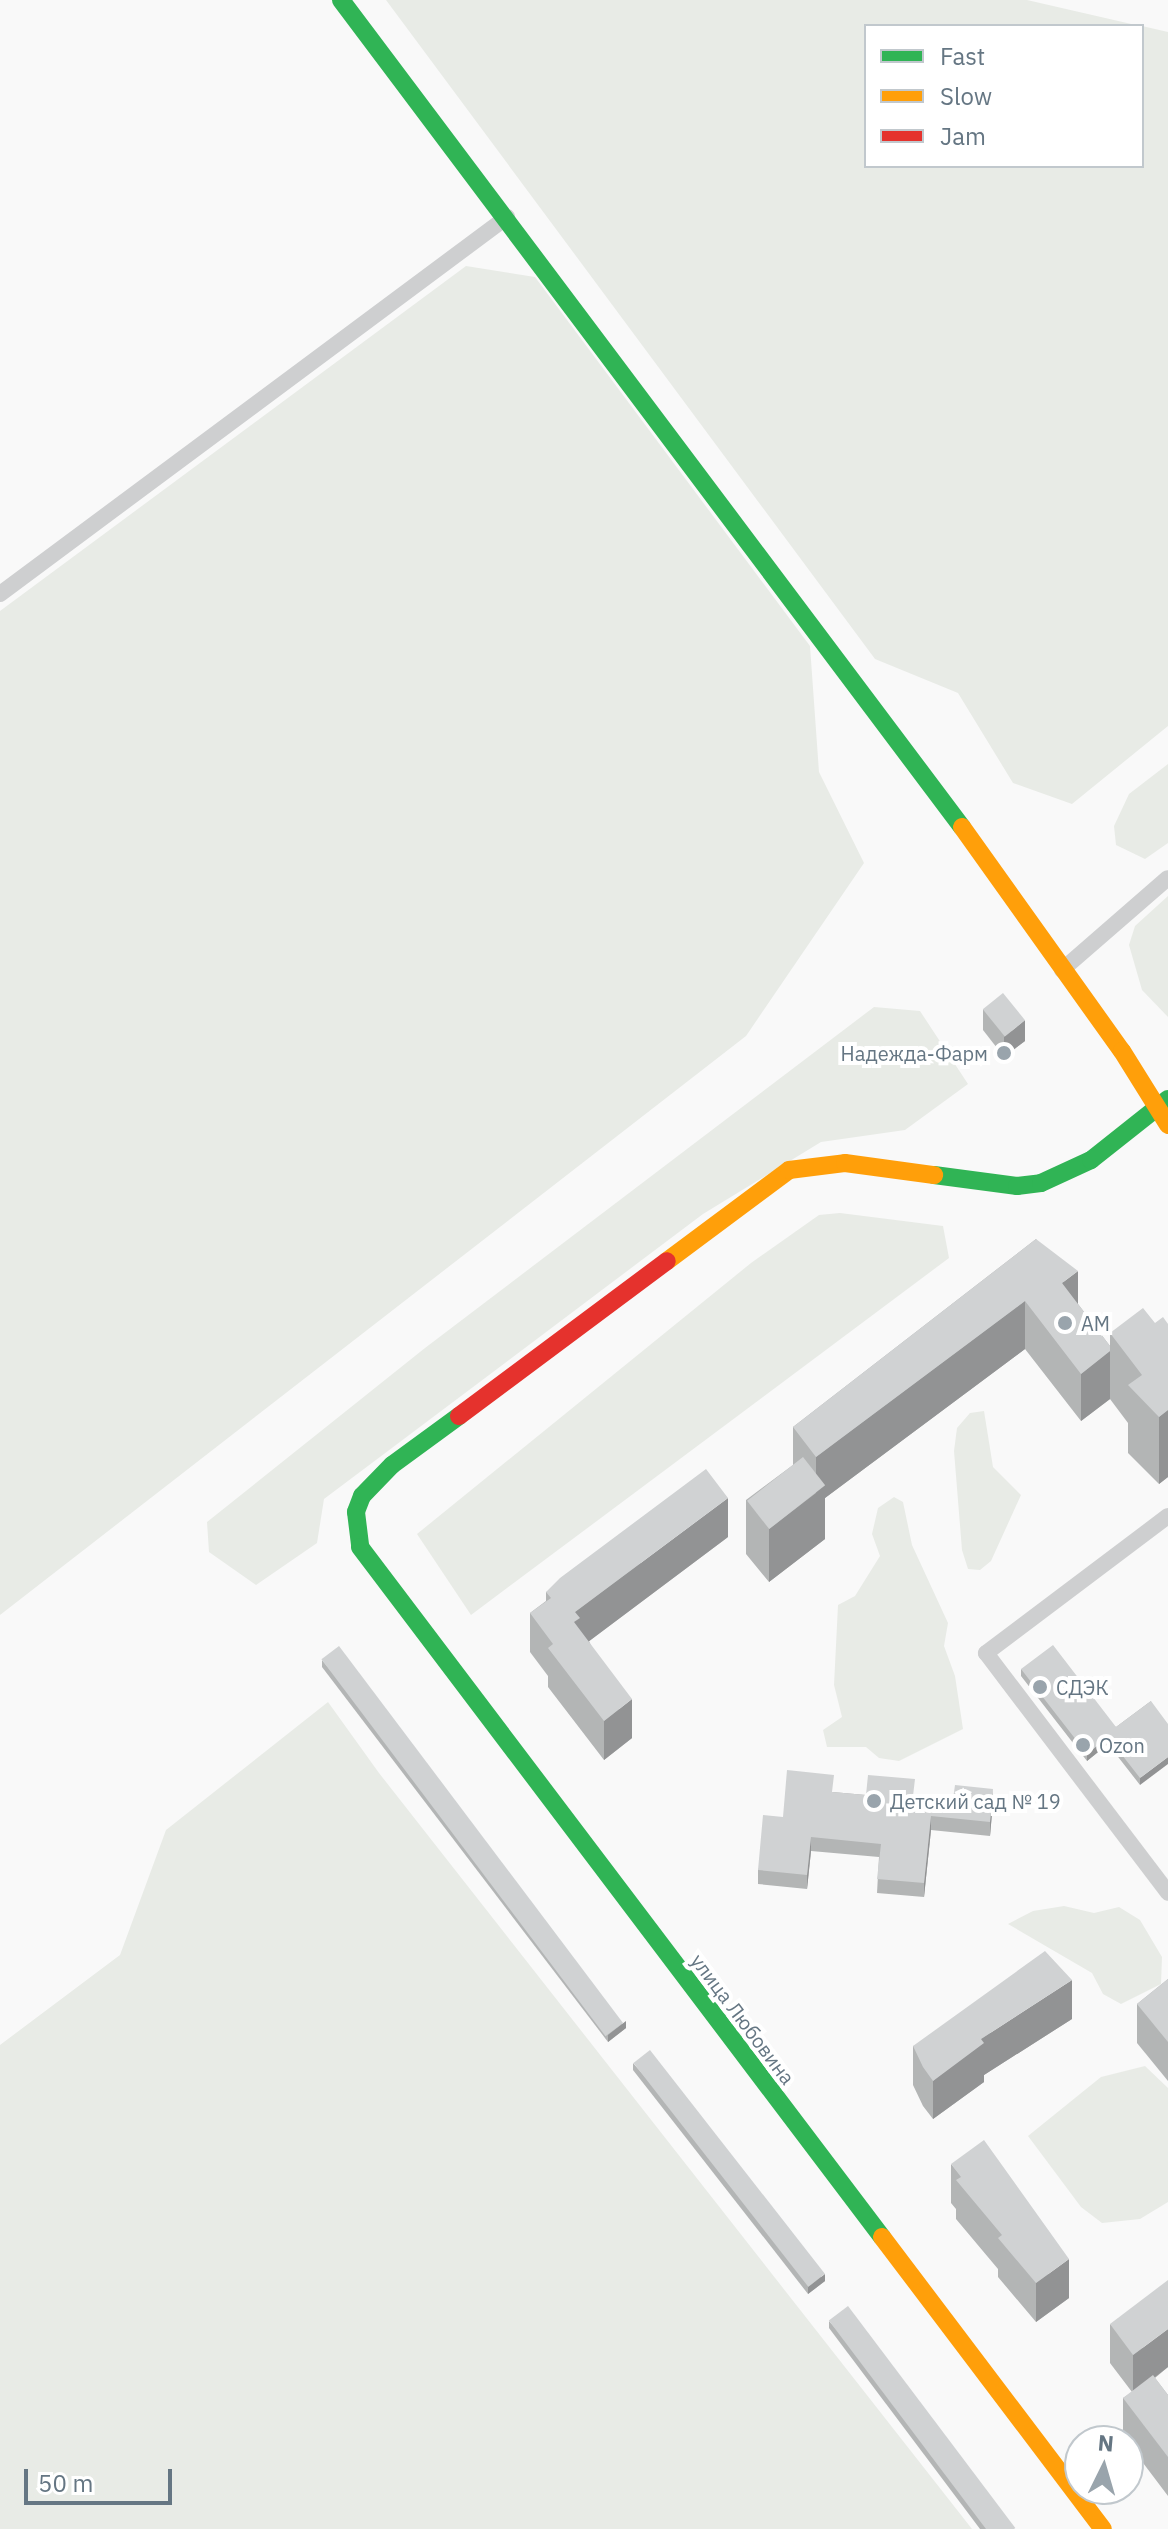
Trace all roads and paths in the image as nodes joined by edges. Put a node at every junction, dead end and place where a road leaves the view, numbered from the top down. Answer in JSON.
{"nodes":[{"id":1,"x":341,"y":0,"type":"edge"},
{"id":2,"x":507,"y":217,"type":"junction"},
{"id":3,"x":0,"y":594,"type":"edge"},
{"id":4,"x":1168,"y":878,"type":"edge"},
{"id":5,"x":1064,"y":974,"type":"junction"},
{"id":6,"x":1163,"y":1103,"type":"edge"},
{"id":7,"x":1168,"y":1125,"type":"edge"},
{"id":8,"x":1168,"y":1516,"type":"edge"},
{"id":9,"x":1168,"y":1893,"type":"edge"},
{"id":10,"x":1103,"y":2529,"type":"edge"}],
"edges":[{"from":1,"to":2,"type":"street"},
{"from":2,"to":3,"type":"street"},
{"from":2,"to":5,"type":"street"},
{"from":4,"to":5,"type":"street"},
{"from":5,"to":6,"type":"street"},
{"from":6,"to":7,"type":"street"},
{"from":6,"to":10,"type":"street","name":"улица Любовина"},
{"from":8,"to":9,"type":"street"}]}
